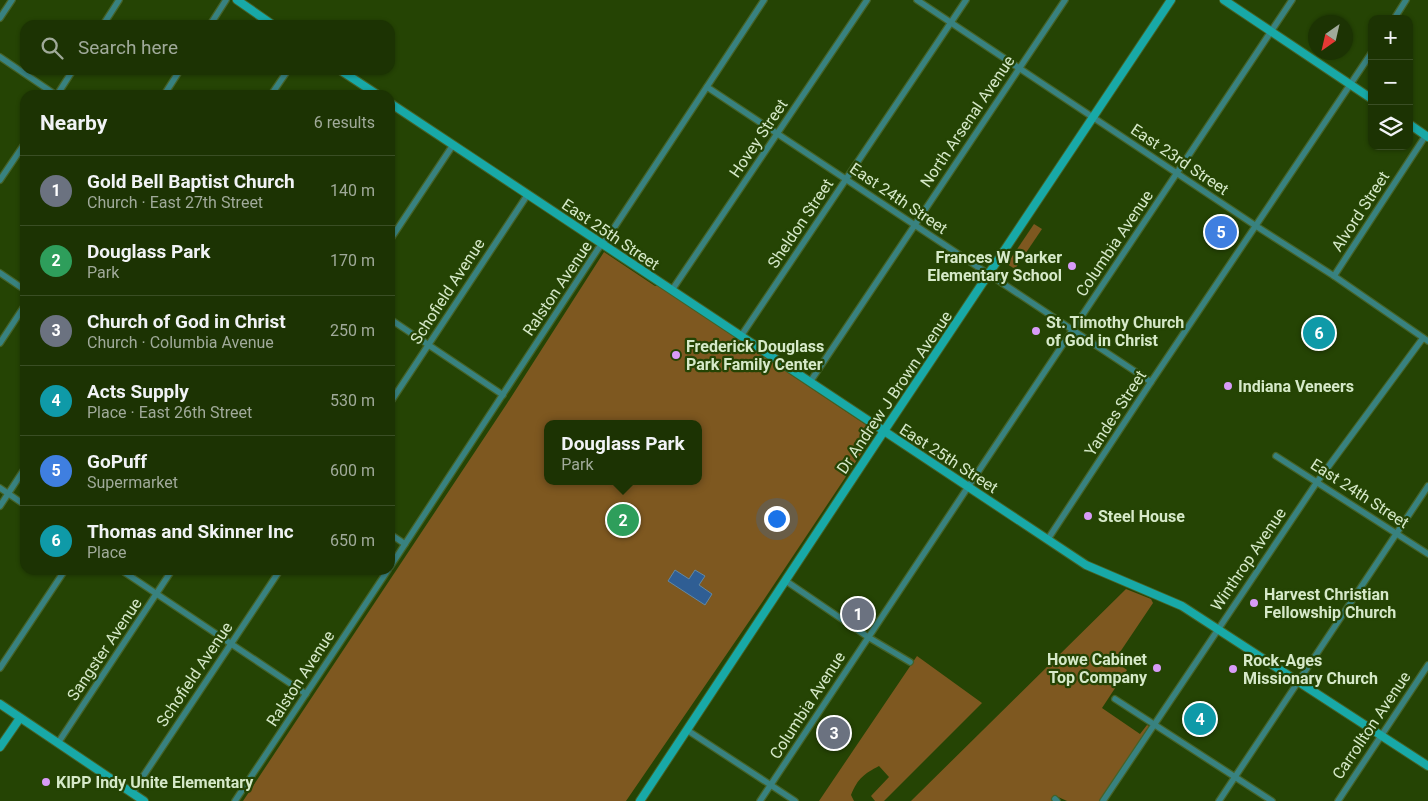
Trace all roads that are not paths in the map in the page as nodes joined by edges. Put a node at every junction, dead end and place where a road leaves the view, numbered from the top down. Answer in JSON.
{"nodes":[{"id":1,"x":12,"y":0,"type":"edge"},
{"id":2,"x":119,"y":0,"type":"edge"},
{"id":3,"x":226,"y":0,"type":"edge"},
{"id":4,"x":237,"y":0,"type":"edge"},
{"id":5,"x":764,"y":0,"type":"edge"},
{"id":6,"x":867,"y":0,"type":"edge"},
{"id":7,"x":917,"y":0,"type":"edge"},
{"id":8,"x":966,"y":0,"type":"edge"},
{"id":9,"x":1065,"y":0,"type":"edge"},
{"id":10,"x":1172,"y":0,"type":"edge"},
{"id":11,"x":1224,"y":0,"type":"edge"},
{"id":12,"x":1292,"y":0,"type":"edge"},
{"id":13,"x":1406,"y":0,"type":"edge"},
{"id":14,"x":1397,"y":15,"type":"edge"},
{"id":15,"x":0,"y":18,"type":"edge"},
{"id":16,"x":106,"y":20,"type":"edge"},
{"id":17,"x":213,"y":20,"type":"edge"},
{"id":18,"x":266,"y":20,"type":"edge"},
{"id":19,"x":950,"y":23,"type":"junction"},
{"id":20,"x":1271,"y":32,"type":"junction"},
{"id":21,"x":0,"y":57,"type":"edge"},
{"id":22,"x":1368,"y":58,"type":"edge"},
{"id":23,"x":1019,"y":68,"type":"junction"},
{"id":24,"x":20,"y":71,"type":"edge"},
{"id":25,"x":27,"y":75,"type":"edge"},
{"id":26,"x":70,"y":75,"type":"edge"},
{"id":27,"x":177,"y":75,"type":"edge"},
{"id":28,"x":285,"y":75,"type":"edge"},
{"id":29,"x":348,"y":75,"type":"edge"},
{"id":30,"x":1350,"y":84,"type":"junction"},
{"id":31,"x":707,"y":87,"type":"junction"},
{"id":32,"x":49,"y":90,"type":"edge"},
{"id":33,"x":59,"y":90,"type":"edge"},
{"id":34,"x":167,"y":90,"type":"edge"},
{"id":35,"x":275,"y":90,"type":"edge"},
{"id":36,"x":370,"y":90,"type":"edge"},
{"id":37,"x":1368,"y":96,"type":"edge"},
{"id":38,"x":395,"y":106,"type":"edge"},
{"id":39,"x":1093,"y":117,"type":"junction"},
{"id":40,"x":1413,"y":127,"type":"edge"},
{"id":41,"x":778,"y":134,"type":"junction"},
{"id":42,"x":1427,"y":136,"type":"edge"},
{"id":43,"x":453,"y":145,"type":"junction"},
{"id":44,"x":20,"y":150,"type":"edge"},
{"id":45,"x":1177,"y":173,"type":"junction"},
{"id":46,"x":846,"y":179,"type":"junction"},
{"id":47,"x":0,"y":180,"type":"edge"},
{"id":48,"x":528,"y":194,"type":"junction"},
{"id":49,"x":915,"y":225,"type":"junction"},
{"id":50,"x":1256,"y":226,"type":"junction"},
{"id":51,"x":395,"y":232,"type":"edge"},
{"id":52,"x":602,"y":244,"type":"junction"},
{"id":53,"x":0,"y":273,"type":"edge"},
{"id":54,"x":989,"y":274,"type":"junction"},
{"id":55,"x":1334,"y":276,"type":"junction"},
{"id":56,"x":20,"y":287,"type":"edge"},
{"id":57,"x":672,"y":290,"type":"junction"},
{"id":58,"x":20,"y":313,"type":"edge"},
{"id":59,"x":395,"y":322,"type":"edge"},
{"id":60,"x":1073,"y":329,"type":"junction"},
{"id":61,"x":741,"y":336,"type":"junction"},
{"id":62,"x":1426,"y":340,"type":"edge"},
{"id":63,"x":0,"y":343,"type":"edge"},
{"id":64,"x":428,"y":345,"type":"junction"},
{"id":65,"x":810,"y":382,"type":"junction"},
{"id":66,"x":1151,"y":382,"type":"junction"},
{"id":67,"x":395,"y":395,"type":"edge"},
{"id":68,"x":503,"y":395,"type":"junction"},
{"id":69,"x":884,"y":432,"type":"junction"},
{"id":70,"x":1276,"y":456,"type":"dead end"},
{"id":71,"x":20,"y":476,"type":"edge"},
{"id":72,"x":1316,"y":482,"type":"junction"},
{"id":73,"x":1428,"y":486,"type":"edge"},
{"id":74,"x":968,"y":487,"type":"junction"},
{"id":75,"x":0,"y":488,"type":"edge"},
{"id":76,"x":8,"y":494,"type":"junction"},
{"id":77,"x":20,"y":502,"type":"edge"},
{"id":78,"x":0,"y":506,"type":"edge"},
{"id":79,"x":1396,"y":534,"type":"junction"},
{"id":80,"x":395,"y":537,"type":"edge"},
{"id":81,"x":1048,"y":539,"type":"junction"},
{"id":82,"x":405,"y":544,"type":"junction"},
{"id":83,"x":1428,"y":554,"type":"edge"},
{"id":84,"x":395,"y":559,"type":"edge"},
{"id":85,"x":62,"y":575,"type":"edge"},
{"id":86,"x":129,"y":575,"type":"edge"},
{"id":87,"x":169,"y":575,"type":"edge"},
{"id":88,"x":277,"y":575,"type":"edge"},
{"id":89,"x":385,"y":575,"type":"edge"},
{"id":90,"x":786,"y":580,"type":"junction"},
{"id":91,"x":157,"y":594,"type":"junction"},
{"id":92,"x":1218,"y":629,"type":"junction"},
{"id":93,"x":868,"y":637,"type":"junction"},
{"id":94,"x":231,"y":644,"type":"junction"},
{"id":95,"x":910,"y":662,"type":"dead end"},
{"id":96,"x":1428,"y":665,"type":"edge"},
{"id":97,"x":0,"y":668,"type":"edge"},
{"id":98,"x":1298,"y":681,"type":"junction"},
{"id":99,"x":306,"y":694,"type":"junction"},
{"id":100,"x":1115,"y":699,"type":"dead end"},
{"id":101,"x":0,"y":704,"type":"edge"},
{"id":102,"x":20,"y":718,"type":"junction"},
{"id":103,"x":1155,"y":725,"type":"junction"},
{"id":104,"x":687,"y":730,"type":"junction"},
{"id":105,"x":1381,"y":735,"type":"junction"},
{"id":106,"x":58,"y":743,"type":"junction"},
{"id":107,"x":0,"y":747,"type":"edge"},
{"id":108,"x":1428,"y":766,"type":"edge"},
{"id":109,"x":1235,"y":778,"type":"junction"},
{"id":110,"x":771,"y":786,"type":"junction"},
{"id":111,"x":132,"y":792,"type":"junction"},
{"id":112,"x":144,"y":801,"type":"edge"},
{"id":113,"x":235,"y":801,"type":"edge"},
{"id":114,"x":640,"y":801,"type":"edge"},
{"id":115,"x":760,"y":801,"type":"edge"},
{"id":116,"x":795,"y":801,"type":"edge"},
{"id":117,"x":1103,"y":801,"type":"edge"},
{"id":118,"x":1218,"y":801,"type":"edge"},
{"id":119,"x":1272,"y":801,"type":"edge"},
{"id":120,"x":1338,"y":801,"type":"edge"}],
"edges":[{"from":1,"to":15,"type":"street"},
{"from":2,"to":16,"type":"street"},
{"from":3,"to":17,"type":"street"},
{"from":4,"to":18,"type":"street"},
{"from":5,"to":31,"type":"street","name":"Ralston Avenue"},
{"from":6,"to":41,"type":"street","name":"Hovey Street"},
{"from":7,"to":19,"type":"street","name":"East 23rd Street"},
{"from":8,"to":19,"type":"street","name":"Sheldon Street"},
{"from":9,"to":23,"type":"street","name":"North Arsenal Avenue"},
{"from":10,"to":39,"type":"street","name":"Dr Andrew J Brown Avenue"},
{"from":11,"to":20,"type":"street"},
{"from":12,"to":20,"type":"street","name":"Columbia Avenue"},
{"from":13,"to":14,"type":"street"},
{"from":19,"to":23,"type":"street","name":"East 23rd Street"},
{"from":19,"to":46,"type":"street","name":"Sheldon Street"},
{"from":20,"to":30,"type":"street"},
{"from":20,"to":45,"type":"street","name":"Columbia Avenue"},
{"from":21,"to":24,"type":"street"},
{"from":22,"to":30,"type":"street","name":"Yandes Street"},
{"from":23,"to":39,"type":"street","name":"East 23rd Street"},
{"from":23,"to":49,"type":"street","name":"North Arsenal Avenue"},
{"from":25,"to":32,"type":"street"},
{"from":26,"to":33,"type":"street"},
{"from":27,"to":34,"type":"street"},
{"from":28,"to":35,"type":"street"},
{"from":29,"to":36,"type":"street"},
{"from":30,"to":37,"type":"street"},
{"from":30,"to":50,"type":"street","name":"Yandes Street"},
{"from":31,"to":41,"type":"street","name":"East 24th Street"},
{"from":31,"to":52,"type":"street","name":"Ralston Avenue"},
{"from":38,"to":43,"type":"street","name":"East 25th Street"},
{"from":39,"to":45,"type":"street","name":"East 23rd Street"},
{"from":39,"to":54,"type":"street","name":"Dr Andrew J Brown Avenue"},
{"from":40,"to":42,"type":"street"},
{"from":41,"to":46,"type":"street","name":"East 24th Street"},
{"from":41,"to":57,"type":"street","name":"Hovey Street"},
{"from":42,"to":55,"type":"street","name":"Alvord Street"},
{"from":43,"to":48,"type":"street","name":"East 25th Street"},
{"from":43,"to":51,"type":"street"},
{"from":44,"to":47,"type":"street"},
{"from":45,"to":50,"type":"street","name":"East 23rd Street"},
{"from":45,"to":60,"type":"street","name":"Columbia Avenue"},
{"from":46,"to":49,"type":"street","name":"East 24th Street"},
{"from":46,"to":61,"type":"street","name":"Sheldon Street"},
{"from":48,"to":52,"type":"street","name":"East 25th Street"},
{"from":48,"to":64,"type":"street","name":"Schofield Avenue"},
{"from":49,"to":54,"type":"street","name":"East 24th Street"},
{"from":49,"to":65,"type":"street","name":"North Arsenal Avenue"},
{"from":50,"to":55,"type":"street","name":"East 23rd Street"},
{"from":50,"to":66,"type":"street","name":"Yandes Street"},
{"from":52,"to":57,"type":"street","name":"East 25th Street"},
{"from":52,"to":68,"type":"street","name":"Ralston Avenue"},
{"from":53,"to":56,"type":"street"},
{"from":54,"to":60,"type":"street","name":"East 24th Street"},
{"from":54,"to":69,"type":"street","name":"Dr Andrew J Brown Avenue"},
{"from":55,"to":62,"type":"street","name":"East 23rd Street"},
{"from":57,"to":61,"type":"street","name":"East 25th Street"},
{"from":58,"to":63,"type":"street"},
{"from":59,"to":64,"type":"street"},
{"from":60,"to":66,"type":"street","name":"East 24th Street"},
{"from":60,"to":74,"type":"street","name":"Columbia Avenue"},
{"from":61,"to":65,"type":"street","name":"East 25th Street"},
{"from":62,"to":72,"type":"street","name":"Winthrop Avenue"},
{"from":64,"to":67,"type":"street","name":"Schofield Avenue"},
{"from":64,"to":68,"type":"street"},
{"from":65,"to":69,"type":"street","name":"East 25th Street"},
{"from":66,"to":81,"type":"street","name":"Yandes Street"},
{"from":68,"to":82,"type":"street","name":"Ralston Avenue"},
{"from":69,"to":74,"type":"street","name":"East 25th Street"},
{"from":69,"to":90,"type":"street","name":"Dr Andrew J Brown Avenue"},
{"from":70,"to":72,"type":"street","name":"East 24th Street"},
{"from":71,"to":76,"type":"street"},
{"from":72,"to":79,"type":"street","name":"East 24th Street"},
{"from":72,"to":92,"type":"street","name":"Winthrop Avenue"},
{"from":73,"to":79,"type":"street"},
{"from":74,"to":81,"type":"street","name":"East 25th Street"},
{"from":74,"to":93,"type":"street","name":"Columbia Avenue"},
{"from":75,"to":76,"type":"street"},
{"from":76,"to":77,"type":"street"},
{"from":76,"to":78,"type":"street"},
{"from":79,"to":83,"type":"street","name":"East 24th Street"},
{"from":79,"to":98,"type":"street"},
{"from":80,"to":82,"type":"street"},
{"from":81,"to":92,"type":"street","name":"East 25th Street"},
{"from":82,"to":84,"type":"street","name":"Ralston Avenue"},
{"from":85,"to":97,"type":"street"},
{"from":86,"to":91,"type":"street"},
{"from":87,"to":91,"type":"street","name":"Sangster Avenue"},
{"from":88,"to":94,"type":"street","name":"Schofield Avenue"},
{"from":89,"to":99,"type":"street","name":"Ralston Avenue"},
{"from":90,"to":93,"type":"street"},
{"from":90,"to":104,"type":"street","name":"Dr Andrew J Brown Avenue"},
{"from":91,"to":94,"type":"street"},
{"from":91,"to":106,"type":"street","name":"Sangster Avenue"},
{"from":92,"to":98,"type":"street","name":"East 25th Street"},
{"from":92,"to":103,"type":"street","name":"Winthrop Avenue"},
{"from":93,"to":95,"type":"street"},
{"from":93,"to":110,"type":"street","name":"Columbia Avenue"},
{"from":94,"to":99,"type":"street"},
{"from":94,"to":111,"type":"street","name":"Schofield Avenue"},
{"from":96,"to":105,"type":"street","name":"Carrollton Avenue"},
{"from":98,"to":105,"type":"street","name":"East 25th Street"},
{"from":98,"to":109,"type":"street"},
{"from":99,"to":113,"type":"street","name":"Ralston Avenue"},
{"from":100,"to":103,"type":"street"},
{"from":101,"to":102,"type":"street"},
{"from":102,"to":106,"type":"street"},
{"from":102,"to":107,"type":"street"},
{"from":103,"to":109,"type":"street"},
{"from":103,"to":117,"type":"street","name":"Winthrop Avenue"},
{"from":104,"to":110,"type":"street"},
{"from":104,"to":114,"type":"street","name":"Dr Andrew J Brown Avenue"},
{"from":105,"to":108,"type":"street","name":"East 25th Street"},
{"from":105,"to":120,"type":"street","name":"Carrollton Avenue"},
{"from":106,"to":111,"type":"street"},
{"from":109,"to":118,"type":"street"},
{"from":109,"to":119,"type":"street"},
{"from":110,"to":115,"type":"street","name":"Columbia Avenue"},
{"from":110,"to":116,"type":"street"},
{"from":111,"to":112,"type":"street"}]}
